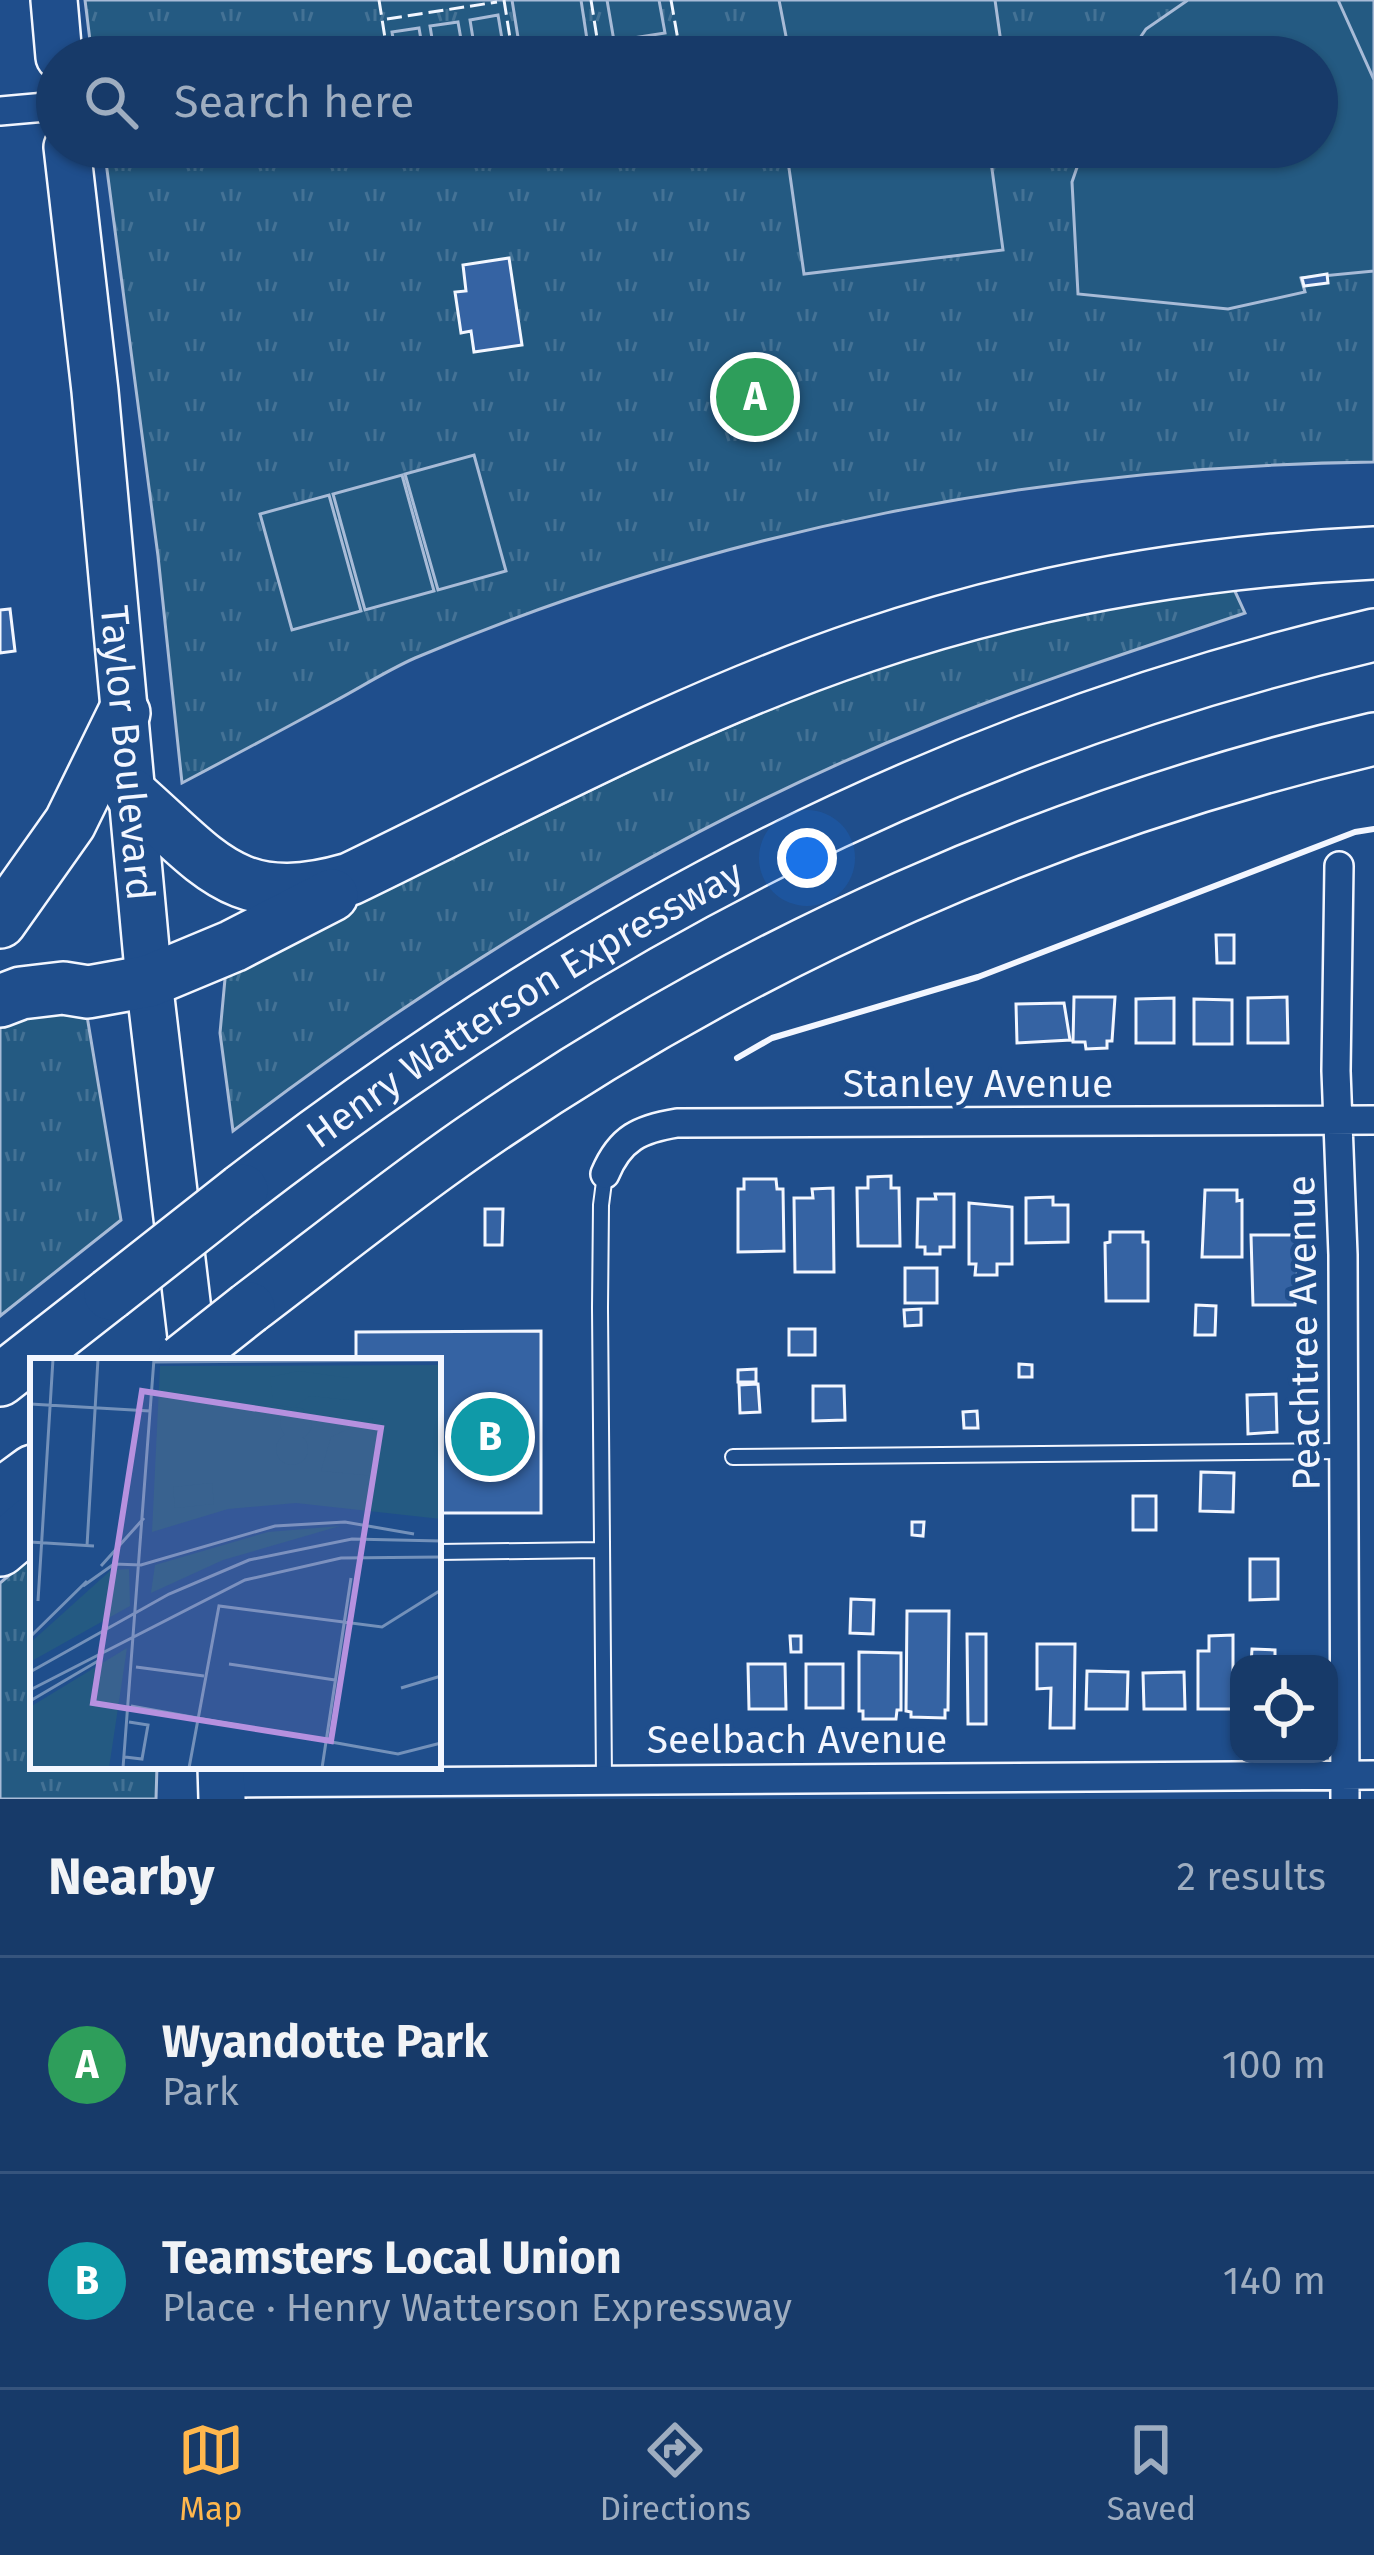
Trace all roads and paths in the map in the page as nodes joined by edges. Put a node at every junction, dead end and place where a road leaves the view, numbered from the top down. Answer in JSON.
{"nodes":[{"id":1,"x":54,"y":0,"type":"edge"},
{"id":2,"x":57,"y":36,"type":"edge"},
{"id":3,"x":36,"y":108,"type":"edge"},
{"id":4,"x":0,"y":111,"type":"edge"},
{"id":5,"x":69,"y":168,"type":"edge"},
{"id":6,"x":1374,"y":553,"type":"edge"},
{"id":7,"x":1374,"y":635,"type":"edge"},
{"id":8,"x":124,"y":713,"type":"junction"},
{"id":9,"x":1374,"y":739,"type":"edge"},
{"id":10,"x":130,"y":794,"type":"junction"},
{"id":11,"x":1339,"y":866,"type":"dead end"},
{"id":12,"x":350,"y":879,"type":"junction"},
{"id":13,"x":0,"y":922,"type":"edge"},
{"id":14,"x":149,"y":982,"type":"junction"},
{"id":15,"x":0,"y":1000,"type":"edge"},
{"id":16,"x":1338,"y":1120,"type":"junction"},
{"id":17,"x":1374,"y":1120,"type":"edge"},
{"id":18,"x":605,"y":1174,"type":"joint"},
{"id":19,"x":186,"y":1358,"type":"edge"},
{"id":20,"x":194,"y":1358,"type":"edge"},
{"id":21,"x":0,"y":1380,"type":"edge"},
{"id":22,"x":1343,"y":1451,"type":"junction"},
{"id":23,"x":733,"y":1456,"type":"dead end"},
{"id":24,"x":30,"y":1474,"type":"edge"},
{"id":25,"x":0,"y":1495,"type":"edge"},
{"id":26,"x":30,"y":1525,"type":"edge"},
{"id":27,"x":0,"y":1550,"type":"edge"},
{"id":28,"x":600,"y":1550,"type":"junction"},
{"id":29,"x":441,"y":1552,"type":"edge"},
{"id":30,"x":1374,"y":1775,"type":"edge"},
{"id":31,"x":221,"y":1783,"type":"edge"},
{"id":32,"x":1345,"y":1788,"type":"edge"},
{"id":33,"x":604,"y":1789,"type":"edge"},
{"id":34,"x":447,"y":1790,"type":"edge"}],
"edges":[{"from":1,"to":2,"type":"main road"},
{"from":3,"to":4,"type":"street"},
{"from":5,"to":8,"type":"main road","name":"Taylor Boulevard"},
{"from":6,"to":12,"type":"highway"},
{"from":7,"to":21,"type":"highway","name":"Henry Watterson Expressway","bridge":true},
{"from":8,"to":10,"type":"main road","name":"Taylor Boulevard"},
{"from":8,"to":13,"type":"highway"},
{"from":9,"to":19,"type":"highway","bridge":true},
{"from":10,"to":12,"type":"highway"},
{"from":10,"to":14,"type":"main road","name":"Taylor Boulevard"},
{"from":11,"to":16,"type":"street","name":"Peachtree Avenue"},
{"from":12,"to":14,"type":"highway"},
{"from":14,"to":15,"type":"highway"},
{"from":14,"to":20,"type":"main road","name":"Taylor Boulevard"},
{"from":16,"to":17,"type":"street","name":"Stanley Avenue"},
{"from":16,"to":18,"type":"street","name":"Stanley Avenue"},
{"from":16,"to":22,"type":"street","name":"Peachtree Avenue"},
{"from":18,"to":28,"type":"lane"},
{"from":22,"to":23,"type":"lane"},
{"from":22,"to":32,"type":"street","name":"Peachtree Avenue"},
{"from":24,"to":25,"type":"highway"},
{"from":26,"to":27,"type":"highway"},
{"from":28,"to":29,"type":"lane"},
{"from":28,"to":33,"type":"lane"},
{"from":30,"to":32,"type":"street","name":"Seelbach Avenue"},
{"from":31,"to":34,"type":"street","name":"Seelbach Avenue"},
{"from":32,"to":33,"type":"street","name":"Seelbach Avenue"},
{"from":33,"to":34,"type":"street","name":"Seelbach Avenue"}]}
